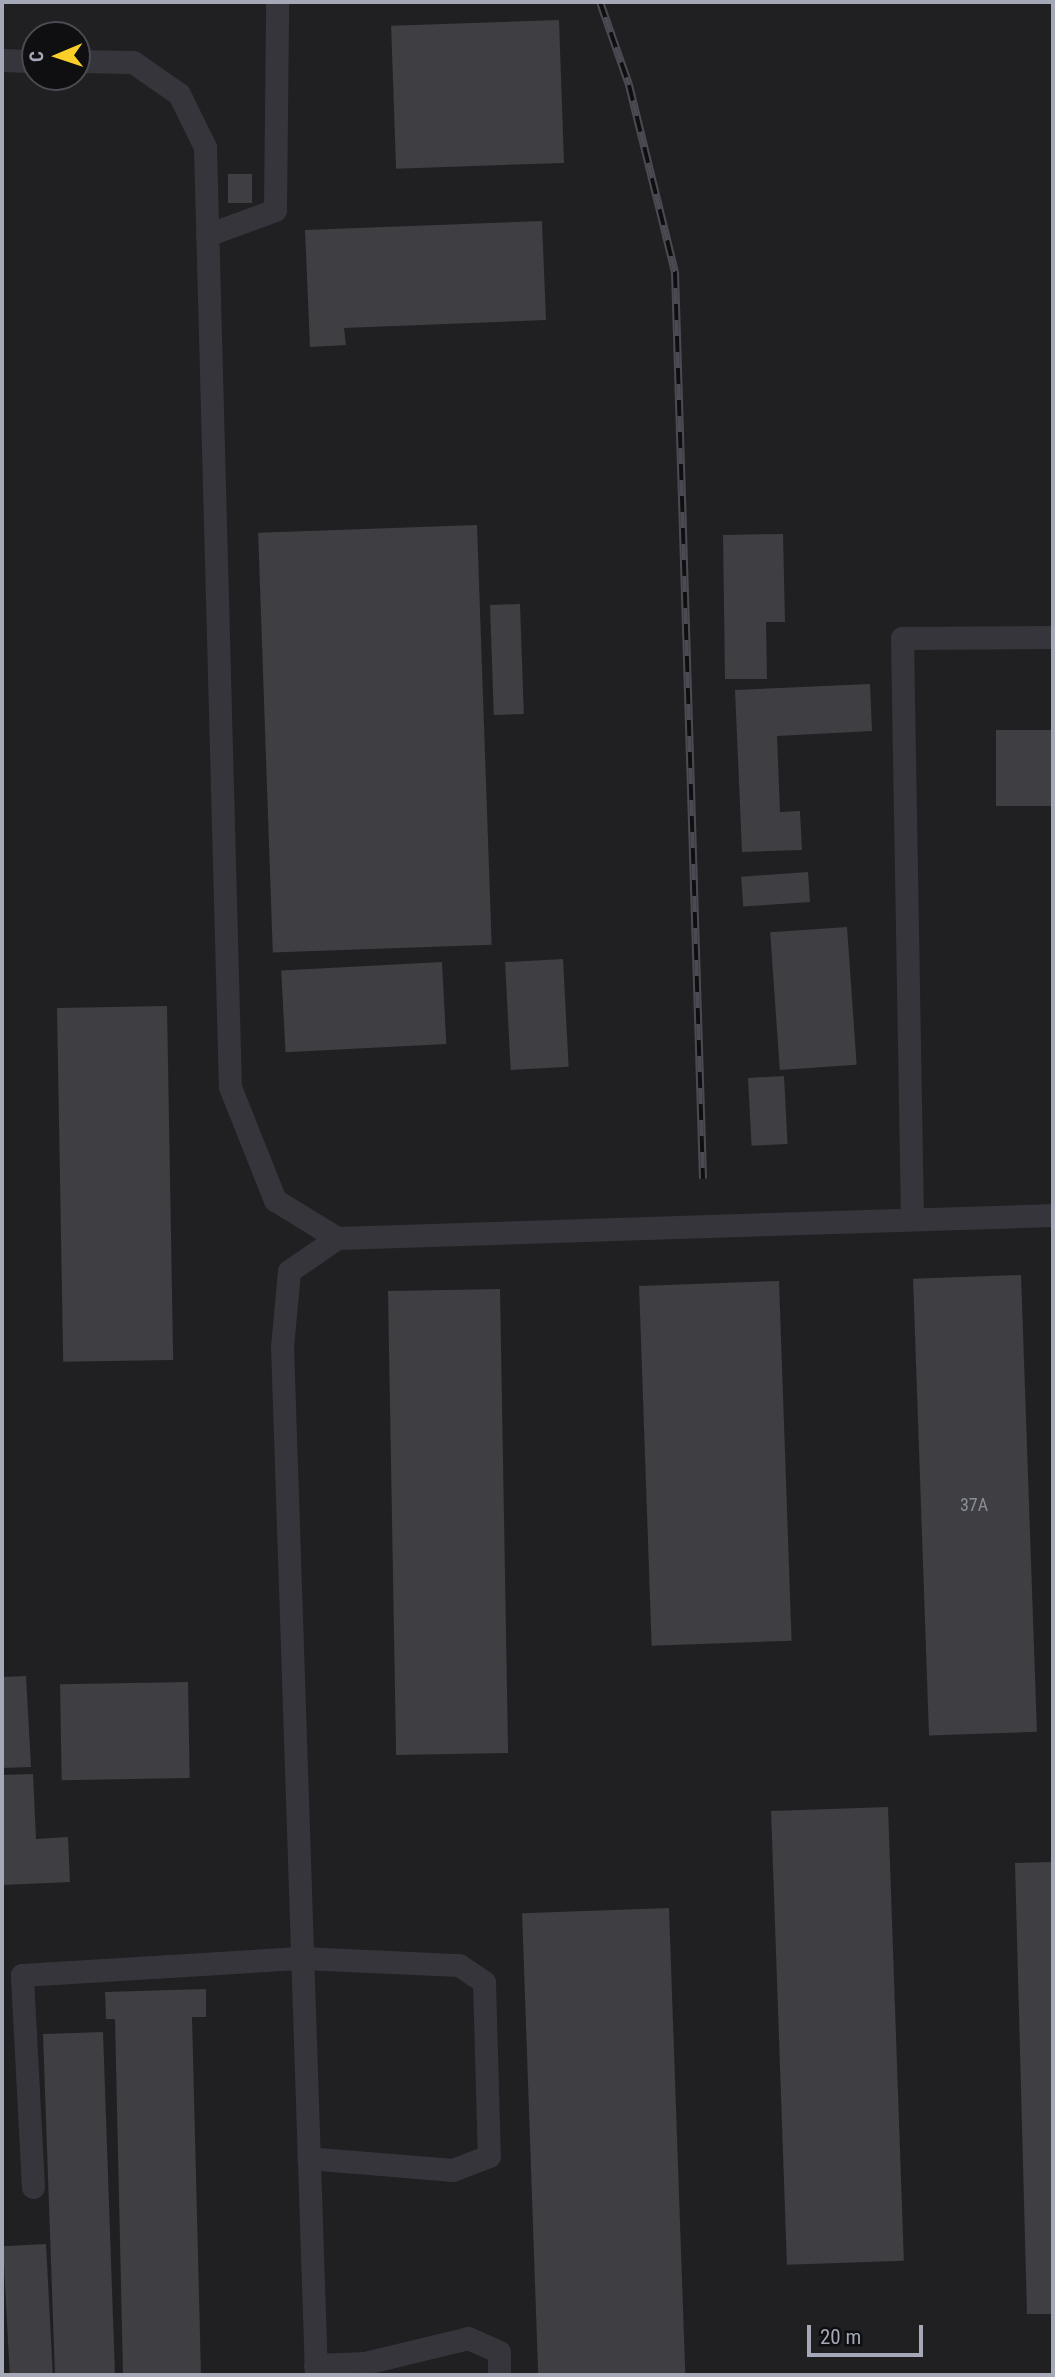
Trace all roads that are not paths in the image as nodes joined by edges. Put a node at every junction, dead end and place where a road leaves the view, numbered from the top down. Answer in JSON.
{"nodes":[{"id":1,"x":277,"y":2,"type":"edge"},
{"id":2,"x":2,"y":60,"type":"edge"},
{"id":3,"x":21,"y":61,"type":"edge"},
{"id":4,"x":91,"y":61,"type":"edge"},
{"id":5,"x":207,"y":236,"type":"junction"},
{"id":6,"x":1053,"y":637,"type":"edge"},
{"id":7,"x":1053,"y":1215,"type":"edge"},
{"id":8,"x":912,"y":1219,"type":"junction"},
{"id":9,"x":337,"y":1238,"type":"junction"},
{"id":10,"x":302,"y":1958,"type":"junction"},
{"id":11,"x":308,"y":2158,"type":"junction"},
{"id":12,"x":33,"y":2187,"type":"dead end"},
{"id":13,"x":315,"y":2370,"type":"edge"},
{"id":14,"x":499,"y":2375,"type":"edge"}],
"edges":[{"from":1,"to":5,"type":"lane"},
{"from":2,"to":3,"type":"lane"},
{"from":4,"to":5,"type":"lane"},
{"from":5,"to":9,"type":"lane"},
{"from":6,"to":8,"type":"lane"},
{"from":7,"to":8,"type":"lane"},
{"from":8,"to":9,"type":"lane"},
{"from":9,"to":10,"type":"lane"},
{"from":10,"to":11,"type":"lane"},
{"from":10,"to":11,"type":"lane"},
{"from":10,"to":12,"type":"lane"},
{"from":11,"to":13,"type":"lane"},
{"from":13,"to":14,"type":"lane"}]}
